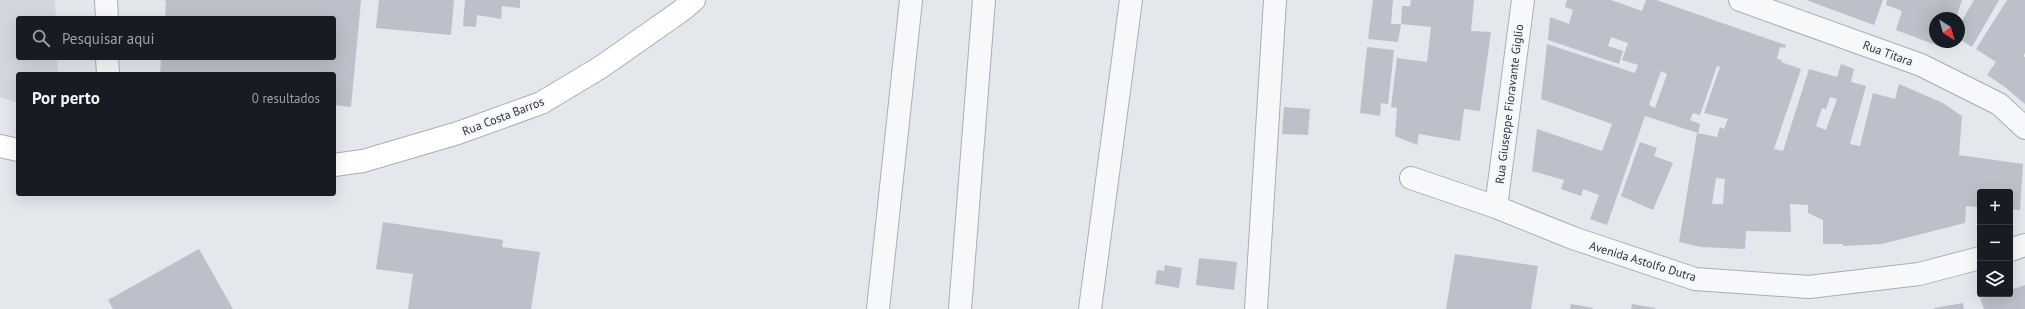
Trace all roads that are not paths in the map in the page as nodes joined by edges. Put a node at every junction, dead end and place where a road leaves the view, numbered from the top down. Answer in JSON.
{"nodes":[{"id":1,"x":106,"y":0,"type":"edge"},
{"id":2,"x":694,"y":0,"type":"edge"},
{"id":3,"x":911,"y":0,"type":"edge"},
{"id":4,"x":984,"y":0,"type":"edge"},
{"id":5,"x":1131,"y":0,"type":"edge"},
{"id":6,"x":1275,"y":0,"type":"edge"},
{"id":7,"x":1523,"y":0,"type":"edge"},
{"id":8,"x":1740,"y":0,"type":"edge"},
{"id":9,"x":107,"y":16,"type":"edge"},
{"id":10,"x":107,"y":60,"type":"edge"},
{"id":11,"x":108,"y":72,"type":"edge"},
{"id":12,"x":2025,"y":128,"type":"edge"},
{"id":13,"x":0,"y":146,"type":"edge"},
{"id":14,"x":16,"y":150,"type":"edge"},
{"id":15,"x":336,"y":165,"type":"edge"},
{"id":16,"x":1411,"y":178,"type":"dead end"},
{"id":17,"x":1496,"y":207,"type":"junction"},
{"id":18,"x":2025,"y":245,"type":"edge"},
{"id":19,"x":2013,"y":249,"type":"edge"},
{"id":20,"x":1977,"y":259,"type":"edge"},
{"id":21,"x":878,"y":309,"type":"edge"},
{"id":22,"x":960,"y":309,"type":"edge"},
{"id":23,"x":1090,"y":309,"type":"edge"},
{"id":24,"x":1256,"y":309,"type":"edge"}],
"edges":[{"from":1,"to":9,"type":"street"},
{"from":2,"to":15,"type":"main road","name":"Rua Costa Barros"},
{"from":3,"to":21,"type":"street"},
{"from":4,"to":22,"type":"street"},
{"from":5,"to":23,"type":"street"},
{"from":6,"to":24,"type":"street"},
{"from":7,"to":17,"type":"street","name":"Rua Giuseppe Fioravante Giglio"},
{"from":8,"to":12,"type":"street","name":"Rua Titara"},
{"from":10,"to":11,"type":"street"},
{"from":13,"to":14,"type":"main road"},
{"from":16,"to":17,"type":"street","name":"Avenida Astolfo Dutra"},
{"from":17,"to":20,"type":"street","name":"Avenida Astolfo Dutra"},
{"from":18,"to":19,"type":"street"}]}
